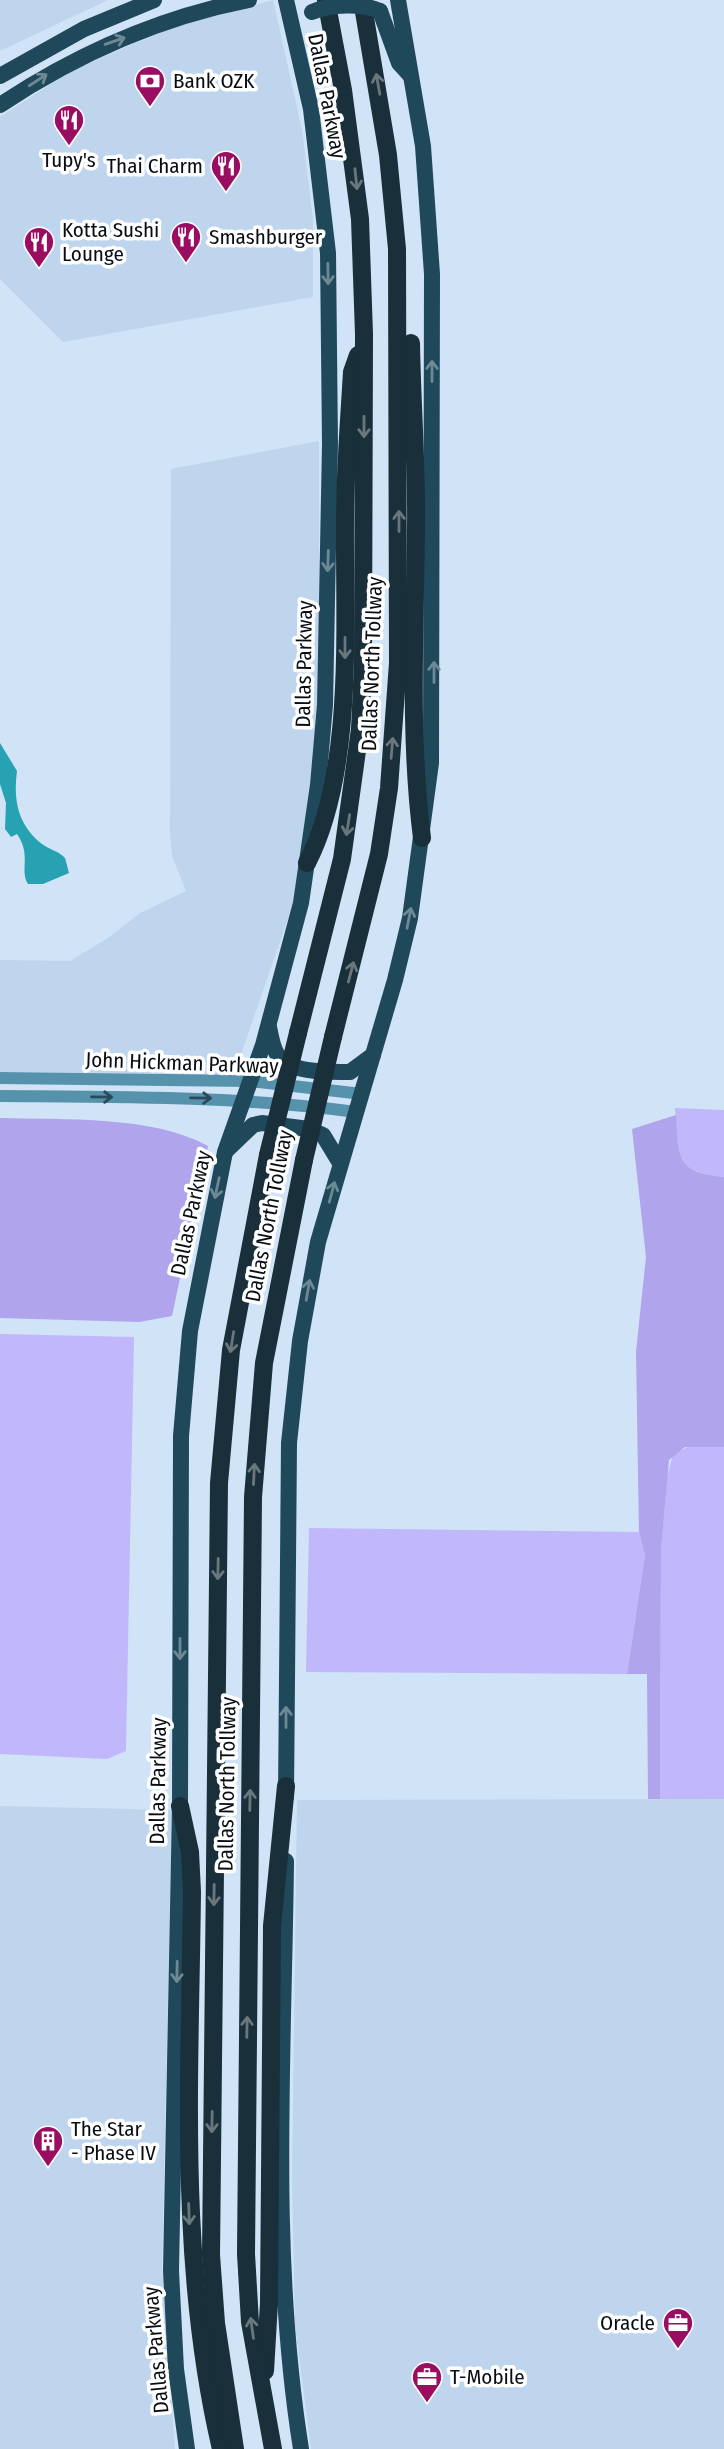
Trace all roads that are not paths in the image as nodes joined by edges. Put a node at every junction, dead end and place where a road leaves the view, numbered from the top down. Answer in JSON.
{"nodes":[{"id":1,"x":154,"y":0,"type":"edge"},
{"id":2,"x":249,"y":0,"type":"edge"},
{"id":3,"x":286,"y":0,"type":"edge"},
{"id":4,"x":326,"y":0,"type":"edge"},
{"id":5,"x":362,"y":0,"type":"edge"},
{"id":6,"x":398,"y":0,"type":"edge"},
{"id":7,"x":297,"y":42,"type":"junction"},
{"id":8,"x":0,"y":76,"type":"edge"},
{"id":9,"x":412,"y":77,"type":"junction"},
{"id":10,"x":0,"y":105,"type":"edge"},
{"id":11,"x":397,"y":249,"type":"junction"},
{"id":12,"x":364,"y":334,"type":"junction"},
{"id":13,"x":422,"y":838,"type":"junction"},
{"id":14,"x":307,"y":863,"type":"junction"},
{"id":15,"x":268,"y":1025,"type":"junction"},
{"id":16,"x":373,"y":1055,"type":"junction"},
{"id":17,"x":0,"y":1078,"type":"edge"},
{"id":18,"x":46,"y":1078,"type":"junction"},
{"id":19,"x":249,"y":1081,"type":"junction"},
{"id":20,"x":362,"y":1094,"type":"junction"},
{"id":21,"x":0,"y":1096,"type":"edge"},
{"id":22,"x":45,"y":1096,"type":"junction"},
{"id":23,"x":242,"y":1099,"type":"junction"},
{"id":24,"x":356,"y":1112,"type":"junction"},
{"id":25,"x":225,"y":1152,"type":"junction"},
{"id":26,"x":340,"y":1163,"type":"junction"},
{"id":27,"x":286,"y":1786,"type":"junction"},
{"id":28,"x":180,"y":1806,"type":"junction"},
{"id":29,"x":263,"y":2395,"type":"junction"},
{"id":30,"x":187,"y":2449,"type":"edge"},
{"id":31,"x":221,"y":2449,"type":"edge"},
{"id":32,"x":235,"y":2449,"type":"edge"},
{"id":33,"x":273,"y":2449,"type":"edge"},
{"id":34,"x":301,"y":2449,"type":"edge"}],
"edges":[{"from":1,"to":8,"type":"main road"},
{"from":10,"to":2,"type":"main road","one_way":true},
{"from":3,"to":7,"type":"main road","name":"Dallas Parkway"},
{"from":4,"to":12,"type":"highway","name":"Dallas North Tollway","one_way":true},
{"from":11,"to":5,"type":"highway","name":"Dallas North Tollway","one_way":true},
{"from":6,"to":9,"type":"main road"},
{"from":7,"to":9,"type":"main road","bridge":true},
{"from":7,"to":14,"type":"main road","name":"Dallas Parkway","one_way":true},
{"from":13,"to":9,"type":"main road","one_way":true},
{"from":11,"to":13,"type":"highway"},
{"from":29,"to":11,"type":"highway","name":"Dallas North Tollway","one_way":true,"bridge":true},
{"from":12,"to":14,"type":"highway","one_way":true},
{"from":12,"to":32,"type":"highway","name":"Dallas North Tollway","one_way":true,"bridge":true},
{"from":16,"to":13,"type":"main road","one_way":true},
{"from":14,"to":15,"type":"main road","name":"Dallas Parkway"},
{"from":15,"to":16,"type":"main road"},
{"from":15,"to":19,"type":"main road","name":"Dallas Parkway"},
{"from":16,"to":20,"type":"main road"},
{"from":17,"to":18,"type":"street","name":"John Hickman Parkway"},
{"from":18,"to":19,"type":"street","name":"John Hickman Parkway"},
{"from":18,"to":22,"type":"street"},
{"from":19,"to":20,"type":"street","name":"John Hickman Parkway"},
{"from":19,"to":23,"type":"main road","name":"Dallas Parkway"},
{"from":20,"to":24,"type":"main road"},
{"from":21,"to":22,"type":"street","name":"John Hickman Parkway"},
{"from":22,"to":23,"type":"street","name":"John Hickman Parkway","one_way":true},
{"from":23,"to":24,"type":"street","name":"John Hickman Parkway"},
{"from":23,"to":25,"type":"main road","name":"Dallas Parkway"},
{"from":24,"to":26,"type":"main road"},
{"from":25,"to":26,"type":"main road"},
{"from":25,"to":28,"type":"main road","name":"Dallas Parkway","one_way":true},
{"from":27,"to":26,"type":"main road","one_way":true},
{"from":27,"to":29,"type":"highway"},
{"from":27,"to":34,"type":"main road"},
{"from":28,"to":30,"type":"main road","name":"Dallas Parkway","one_way":true},
{"from":28,"to":31,"type":"highway","one_way":true},
{"from":29,"to":33,"type":"highway","name":"Dallas North Tollway"}]}
